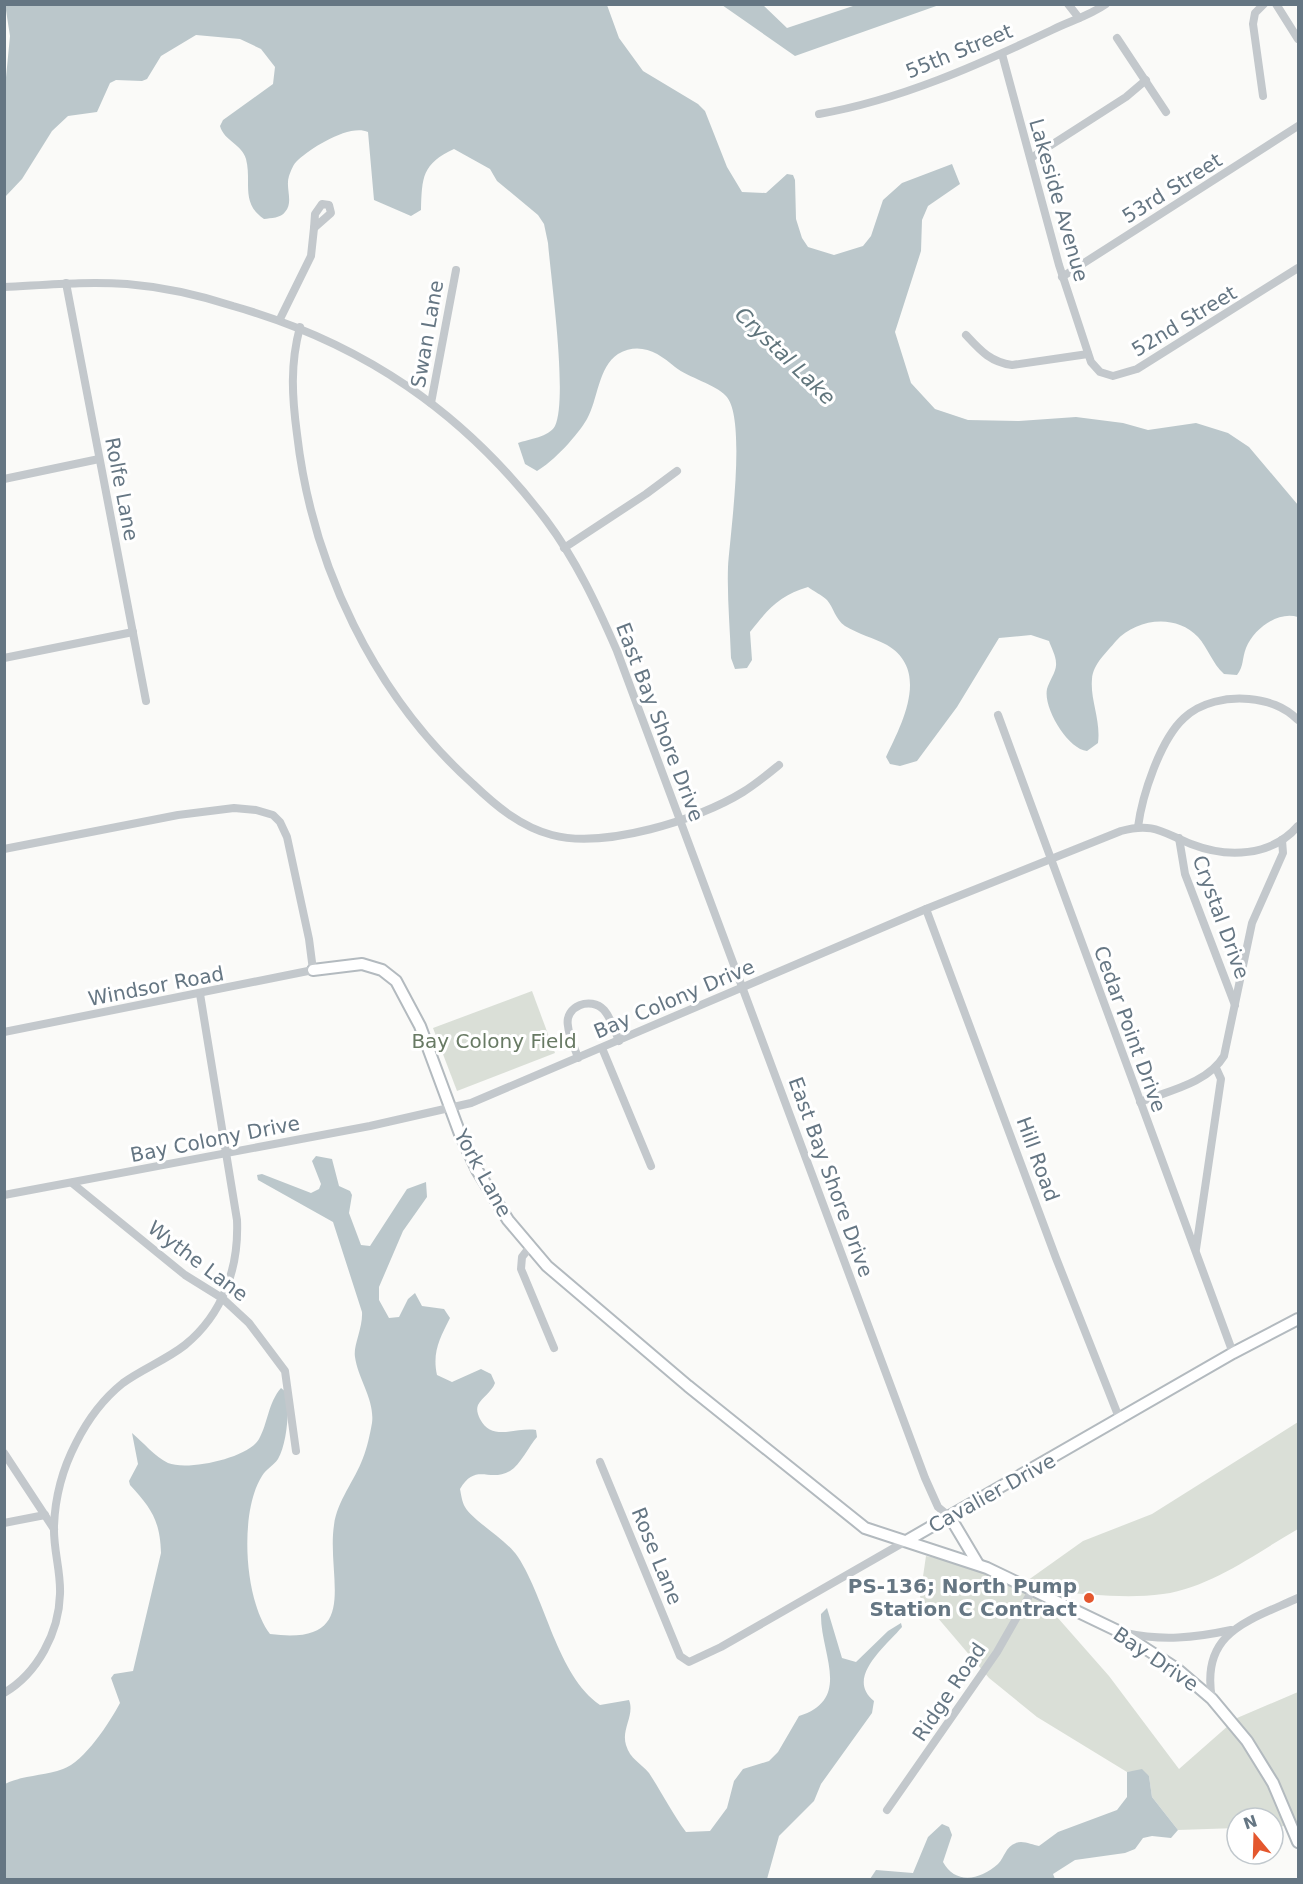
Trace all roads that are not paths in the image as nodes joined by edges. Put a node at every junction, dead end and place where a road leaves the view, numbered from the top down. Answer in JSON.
{"nodes":[{"id":1,"x":1068,"y":4,"type":"edge"},
{"id":2,"x":1106,"y":4,"type":"edge"},
{"id":3,"x":1264,"y":4,"type":"edge"},
{"id":4,"x":1276,"y":4,"type":"edge"},
{"id":5,"x":1079,"y":18,"type":"junction"},
{"id":6,"x":1117,"y":38,"type":"dead end"},
{"id":7,"x":1299,"y":39,"type":"edge"},
{"id":8,"x":1002,"y":54,"type":"junction"},
{"id":9,"x":1146,"y":80,"type":"junction"},
{"id":10,"x":1263,"y":96,"type":"dead end"},
{"id":11,"x":1166,"y":112,"type":"dead end"},
{"id":12,"x":819,"y":114,"type":"dead end"},
{"id":13,"x":1299,"y":126,"type":"edge"},
{"id":14,"x":1031,"y":158,"type":"junction"},
{"id":15,"x":314,"y":228,"type":"dead end"},
{"id":16,"x":1299,"y":268,"type":"edge"},
{"id":17,"x":456,"y":270,"type":"dead end"},
{"id":18,"x":1062,"y":277,"type":"junction"},
{"id":19,"x":66,"y":283,"type":"junction"},
{"id":20,"x":4,"y":287,"type":"edge"},
{"id":21,"x":280,"y":319,"type":"junction"},
{"id":22,"x":300,"y":327,"type":"junction"},
{"id":23,"x":966,"y":335,"type":"dead end"},
{"id":24,"x":1088,"y":354,"type":"junction"},
{"id":25,"x":431,"y":403,"type":"junction"},
{"id":26,"x":99,"y":459,"type":"junction"},
{"id":27,"x":677,"y":471,"type":"dead end"},
{"id":28,"x":4,"y":479,"type":"edge"},
{"id":29,"x":564,"y":548,"type":"junction"},
{"id":30,"x":133,"y":632,"type":"junction"},
{"id":31,"x":4,"y":658,"type":"edge"},
{"id":32,"x":146,"y":701,"type":"dead end"},
{"id":33,"x":998,"y":715,"type":"dead end"},
{"id":34,"x":1299,"y":720,"type":"edge"},
{"id":35,"x":779,"y":765,"type":"dead end"},
{"id":36,"x":679,"y":819,"type":"junction"},
{"id":37,"x":1299,"y":826,"type":"edge"},
{"id":38,"x":1138,"y":827,"type":"junction"},
{"id":39,"x":1179,"y":838,"type":"junction"},
{"id":40,"x":1282,"y":840,"type":"junction"},
{"id":41,"x":4,"y":849,"type":"edge"},
{"id":42,"x":1050,"y":859,"type":"junction"},
{"id":43,"x":926,"y":909,"type":"junction"},
{"id":44,"x":313,"y":970,"type":"junction"},
{"id":45,"x":742,"y":988,"type":"junction"},
{"id":46,"x":200,"y":994,"type":"junction"},
{"id":47,"x":1235,"y":1007,"type":"junction"},
{"id":48,"x":4,"y":1032,"type":"edge"},
{"id":49,"x":619,"y":1041,"type":"junction"},
{"id":50,"x":602,"y":1048,"type":"junction"},
{"id":51,"x":578,"y":1058,"type":"junction"},
{"id":52,"x":1216,"y":1068,"type":"junction"},
{"id":53,"x":1140,"y":1102,"type":"junction"},
{"id":54,"x":451,"y":1109,"type":"junction"},
{"id":55,"x":226,"y":1154,"type":"junction"},
{"id":56,"x":651,"y":1166,"type":"dead end"},
{"id":57,"x":72,"y":1183,"type":"junction"},
{"id":58,"x":4,"y":1195,"type":"edge"},
{"id":59,"x":529,"y":1248,"type":"junction"},
{"id":60,"x":1195,"y":1252,"type":"junction"},
{"id":61,"x":222,"y":1298,"type":"junction"},
{"id":62,"x":1299,"y":1319,"type":"edge"},
{"id":63,"x":554,"y":1348,"type":"dead end"},
{"id":64,"x":1233,"y":1353,"type":"junction"},
{"id":65,"x":1120,"y":1420,"type":"junction"},
{"id":66,"x":296,"y":1451,"type":"dead end"},
{"id":67,"x":4,"y":1453,"type":"edge"},
{"id":68,"x":600,"y":1462,"type":"dead end"},
{"id":69,"x":45,"y":1515,"type":"junction"},
{"id":70,"x":950,"y":1517,"type":"junction"},
{"id":71,"x":4,"y":1523,"type":"edge"},
{"id":72,"x":54,"y":1528,"type":"junction"},
{"id":73,"x":908,"y":1540,"type":"junction"},
{"id":74,"x":978,"y":1564,"type":"junction"},
{"id":75,"x":1032,"y":1589,"type":"junction"},
{"id":76,"x":1299,"y":1598,"type":"edge"},
{"id":77,"x":1233,"y":1629,"type":"junction"},
{"id":78,"x":1120,"y":1632,"type":"junction"},
{"id":79,"x":684,"y":1660,"type":"joint"},
{"id":80,"x":4,"y":1693,"type":"edge"},
{"id":81,"x":1212,"y":1699,"type":"junction"},
{"id":82,"x":887,"y":1810,"type":"dead end"},
{"id":83,"x":1299,"y":1842,"type":"edge"}],
"edges":[{"from":1,"to":5,"type":"street"},
{"from":2,"to":5,"type":"street","name":"55th Street"},
{"from":3,"to":10,"type":"street"},
{"from":4,"to":7,"type":"street"},
{"from":5,"to":8,"type":"street","name":"55th Street"},
{"from":6,"to":9,"type":"street"},
{"from":8,"to":12,"type":"street","name":"55th Street"},
{"from":8,"to":14,"type":"street","name":"Lakeside Avenue"},
{"from":9,"to":11,"type":"street"},
{"from":9,"to":14,"type":"street"},
{"from":13,"to":18,"type":"street","name":"53rd Street"},
{"from":14,"to":18,"type":"street","name":"Lakeside Avenue"},
{"from":15,"to":21,"type":"street"},
{"from":16,"to":24,"type":"street","name":"52nd Street"},
{"from":17,"to":25,"type":"street","name":"Swan Lane"},
{"from":18,"to":24,"type":"street","name":"Lakeside Avenue"},
{"from":19,"to":20,"type":"street","name":"East Bay Shore Drive"},
{"from":19,"to":21,"type":"street","name":"East Bay Shore Drive"},
{"from":19,"to":26,"type":"street","name":"Rolfe Lane"},
{"from":21,"to":22,"type":"street","name":"East Bay Shore Drive"},
{"from":22,"to":25,"type":"street","name":"East Bay Shore Drive"},
{"from":22,"to":36,"type":"street"},
{"from":23,"to":24,"type":"street"},
{"from":25,"to":29,"type":"street","name":"East Bay Shore Drive"},
{"from":26,"to":28,"type":"street"},
{"from":26,"to":30,"type":"street","name":"Rolfe Lane"},
{"from":27,"to":29,"type":"street"},
{"from":29,"to":36,"type":"street","name":"East Bay Shore Drive"},
{"from":30,"to":31,"type":"street"},
{"from":30,"to":32,"type":"street","name":"Rolfe Lane"},
{"from":33,"to":42,"type":"street","name":"Cedar Point Drive"},
{"from":34,"to":38,"type":"street"},
{"from":35,"to":36,"type":"street"},
{"from":36,"to":45,"type":"street","name":"East Bay Shore Drive"},
{"from":37,"to":40,"type":"street"},
{"from":38,"to":39,"type":"street"},
{"from":38,"to":42,"type":"street","name":"Bay Colony Drive"},
{"from":39,"to":40,"type":"street"},
{"from":39,"to":47,"type":"street","name":"Crystal Drive"},
{"from":40,"to":47,"type":"street"},
{"from":41,"to":44,"type":"street"},
{"from":42,"to":43,"type":"street","name":"Bay Colony Drive"},
{"from":42,"to":53,"type":"street","name":"Cedar Point Drive"},
{"from":43,"to":45,"type":"street","name":"Bay Colony Drive"},
{"from":43,"to":65,"type":"street","name":"Hill Road"},
{"from":44,"to":46,"type":"street","name":"Windsor Road"},
{"from":44,"to":54,"type":"street","name":"York Lane"},
{"from":45,"to":49,"type":"street","name":"Bay Colony Drive"},
{"from":45,"to":70,"type":"street","name":"East Bay Shore Drive"},
{"from":46,"to":48,"type":"street","name":"Windsor Road"},
{"from":46,"to":55,"type":"street"},
{"from":47,"to":52,"type":"street"},
{"from":49,"to":50,"type":"street","name":"Bay Colony Drive"},
{"from":49,"to":51,"type":"street"},
{"from":50,"to":51,"type":"street","name":"Bay Colony Drive"},
{"from":50,"to":56,"type":"street"},
{"from":51,"to":54,"type":"street","name":"Bay Colony Drive"},
{"from":52,"to":53,"type":"street"},
{"from":52,"to":60,"type":"street"},
{"from":53,"to":60,"type":"street","name":"Cedar Point Drive"},
{"from":54,"to":55,"type":"street","name":"Bay Colony Drive"},
{"from":54,"to":59,"type":"street","name":"York Lane"},
{"from":55,"to":57,"type":"street","name":"Bay Colony Drive"},
{"from":55,"to":61,"type":"street"},
{"from":57,"to":58,"type":"street","name":"Bay Colony Drive"},
{"from":57,"to":61,"type":"street","name":"Wythe Lane"},
{"from":59,"to":63,"type":"street"},
{"from":59,"to":73,"type":"street","name":"York Lane"},
{"from":60,"to":64,"type":"street","name":"Cedar Point Drive"},
{"from":61,"to":66,"type":"street","name":"Wythe Lane"},
{"from":61,"to":72,"type":"street"},
{"from":62,"to":64,"type":"street","name":"Cavalier Drive"},
{"from":64,"to":65,"type":"street","name":"Cavalier Drive"},
{"from":65,"to":70,"type":"street","name":"Cavalier Drive"},
{"from":67,"to":69,"type":"street"},
{"from":68,"to":79,"type":"street","name":"Rose Lane"},
{"from":69,"to":71,"type":"street"},
{"from":69,"to":72,"type":"street"},
{"from":70,"to":73,"type":"street","name":"Cavalier Drive"},
{"from":70,"to":74,"type":"street"},
{"from":72,"to":80,"type":"street"},
{"from":73,"to":74,"type":"street","name":"Bay Drive"},
{"from":73,"to":79,"type":"street","name":"Cavalier Drive"},
{"from":74,"to":75,"type":"street","name":"Bay Drive"},
{"from":75,"to":78,"type":"street","name":"Bay Drive"},
{"from":75,"to":82,"type":"street","name":"Ridge Road"},
{"from":76,"to":77,"type":"street"},
{"from":77,"to":78,"type":"street"},
{"from":77,"to":81,"type":"street"},
{"from":78,"to":81,"type":"street","name":"Bay Drive"},
{"from":81,"to":83,"type":"street","name":"Bay Drive"}]}
